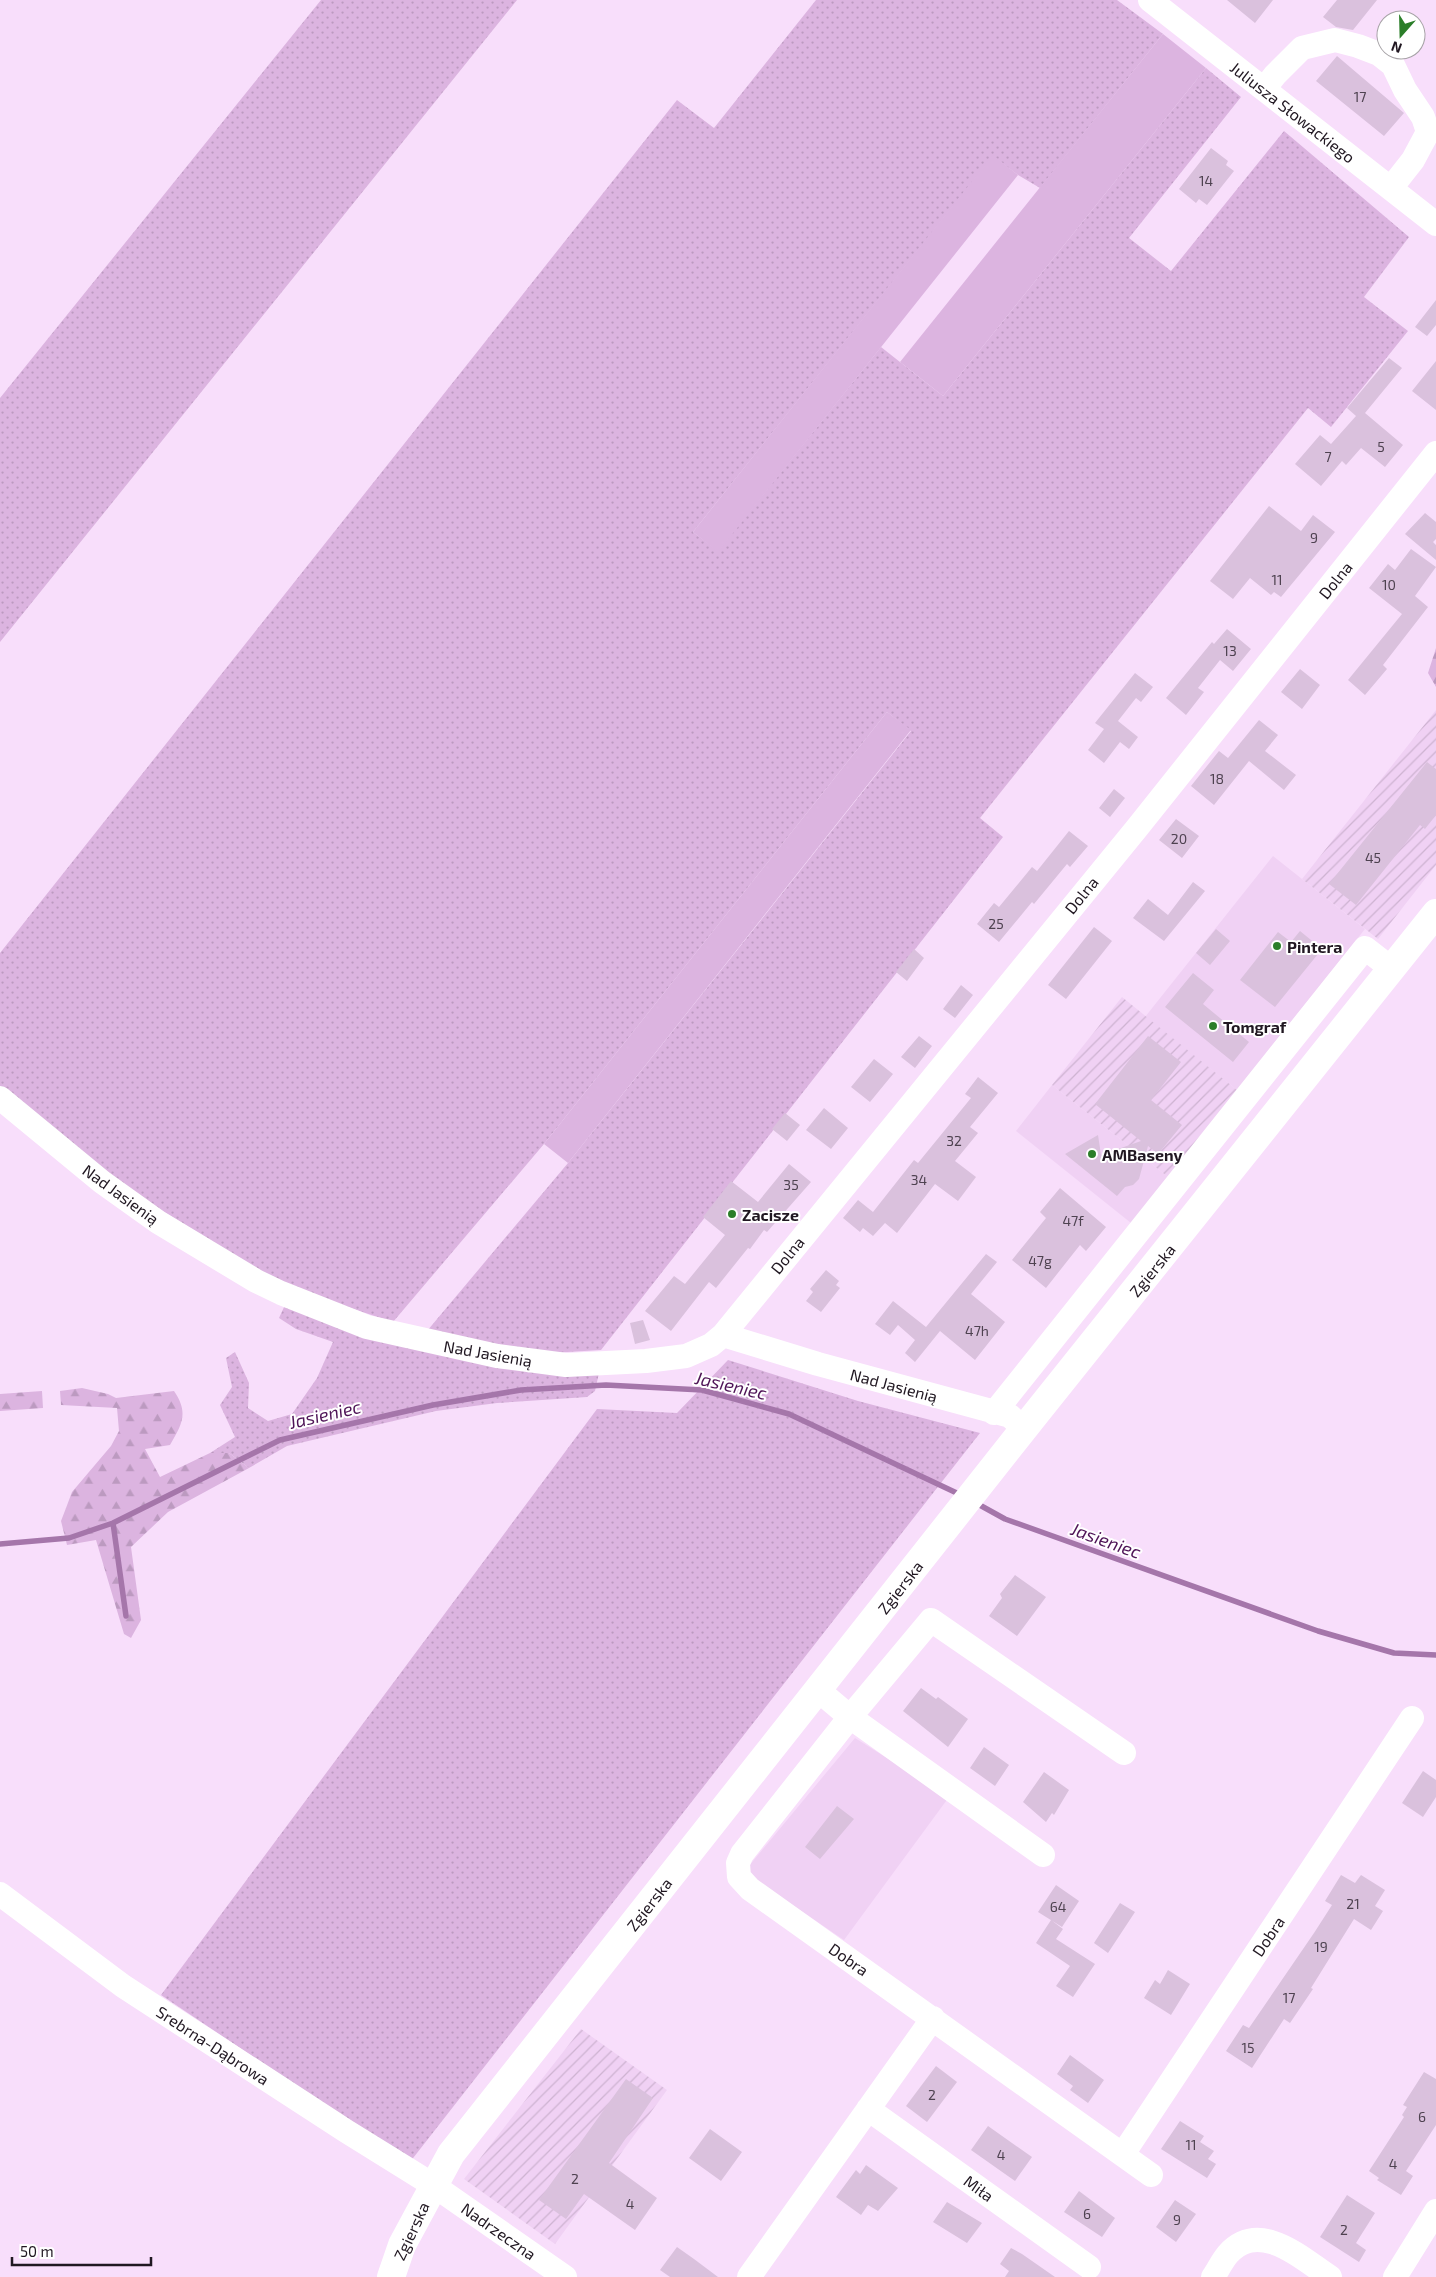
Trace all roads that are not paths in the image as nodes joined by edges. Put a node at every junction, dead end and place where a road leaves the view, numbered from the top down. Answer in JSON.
{"nodes":[{"id":1,"x":1150,"y":0,"type":"edge"},
{"id":2,"x":1264,"y":89,"type":"junction"},
{"id":3,"x":1391,"y":188,"type":"junction"},
{"id":4,"x":1436,"y":224,"type":"edge"},
{"id":5,"x":1436,"y":453,"type":"edge"},
{"id":6,"x":1436,"y":914,"type":"edge"},
{"id":7,"x":1392,"y":969,"type":"junction"},
{"id":8,"x":0,"y":1098,"type":"edge"},
{"id":9,"x":723,"y":1334,"type":"junction"},
{"id":10,"x":994,"y":1412,"type":"junction"},
{"id":11,"x":1024,"y":1429,"type":"junction"},
{"id":12,"x":818,"y":1690,"type":"junction"},
{"id":13,"x":850,"y":1717,"type":"junction"},
{"id":14,"x":1412,"y":1718,"type":"dead end"},
{"id":15,"x":1124,"y":1753,"type":"dead end"},
{"id":16,"x":1043,"y":1855,"type":"dead end"},
{"id":17,"x":0,"y":1894,"type":"edge"},
{"id":18,"x":933,"y":2018,"type":"junction"},
{"id":19,"x":868,"y":2109,"type":"junction"},
{"id":20,"x":1123,"y":2154,"type":"junction"},
{"id":21,"x":1151,"y":2175,"type":"dead end"},
{"id":22,"x":433,"y":2185,"type":"junction"},
{"id":23,"x":1436,"y":2211,"type":"edge"},
{"id":24,"x":1089,"y":2267,"type":"dead end"},
{"id":25,"x":391,"y":2277,"type":"edge"},
{"id":26,"x":565,"y":2277,"type":"edge"},
{"id":27,"x":749,"y":2277,"type":"edge"},
{"id":28,"x":1213,"y":2277,"type":"edge"},
{"id":29,"x":1330,"y":2277,"type":"edge"},
{"id":30,"x":1395,"y":2277,"type":"edge"}],
"edges":[{"from":1,"to":2,"type":"street","name":"Juliusza Słowackiego"},
{"from":2,"to":3,"type":"street","name":"Juliusza Słowackiego"},
{"from":2,"to":3,"type":"street"},
{"from":3,"to":4,"type":"street","name":"Juliusza Słowackiego"},
{"from":5,"to":9,"type":"street","name":"Dolna"},
{"from":6,"to":7,"type":"main road","name":"Zgierska"},
{"from":7,"to":10,"type":"street"},
{"from":7,"to":11,"type":"main road","name":"Zgierska"},
{"from":8,"to":9,"type":"street","name":"Nad Jasienią"},
{"from":9,"to":10,"type":"street","name":"Nad Jasienią"},
{"from":10,"to":11,"type":"street","name":"Nad Jasienią"},
{"from":11,"to":12,"type":"main road","name":"Zgierska"},
{"from":12,"to":13,"type":"street"},
{"from":12,"to":22,"type":"main road","name":"Zgierska"},
{"from":13,"to":15,"type":"street"},
{"from":13,"to":16,"type":"street"},
{"from":13,"to":18,"type":"street","name":"Dobra"},
{"from":14,"to":20,"type":"street","name":"Dobra"},
{"from":17,"to":22,"type":"street","name":"Srebrna-Dąbrowa"},
{"from":18,"to":19,"type":"street"},
{"from":18,"to":20,"type":"street","name":"Dobra"},
{"from":19,"to":24,"type":"street","name":"Miła"},
{"from":19,"to":27,"type":"street"},
{"from":20,"to":21,"type":"street","name":"Dobra"},
{"from":22,"to":25,"type":"main road","name":"Zgierska"},
{"from":22,"to":26,"type":"street","name":"Nadrzeczna"},
{"from":23,"to":30,"type":"street"},
{"from":28,"to":29,"type":"street"}]}
